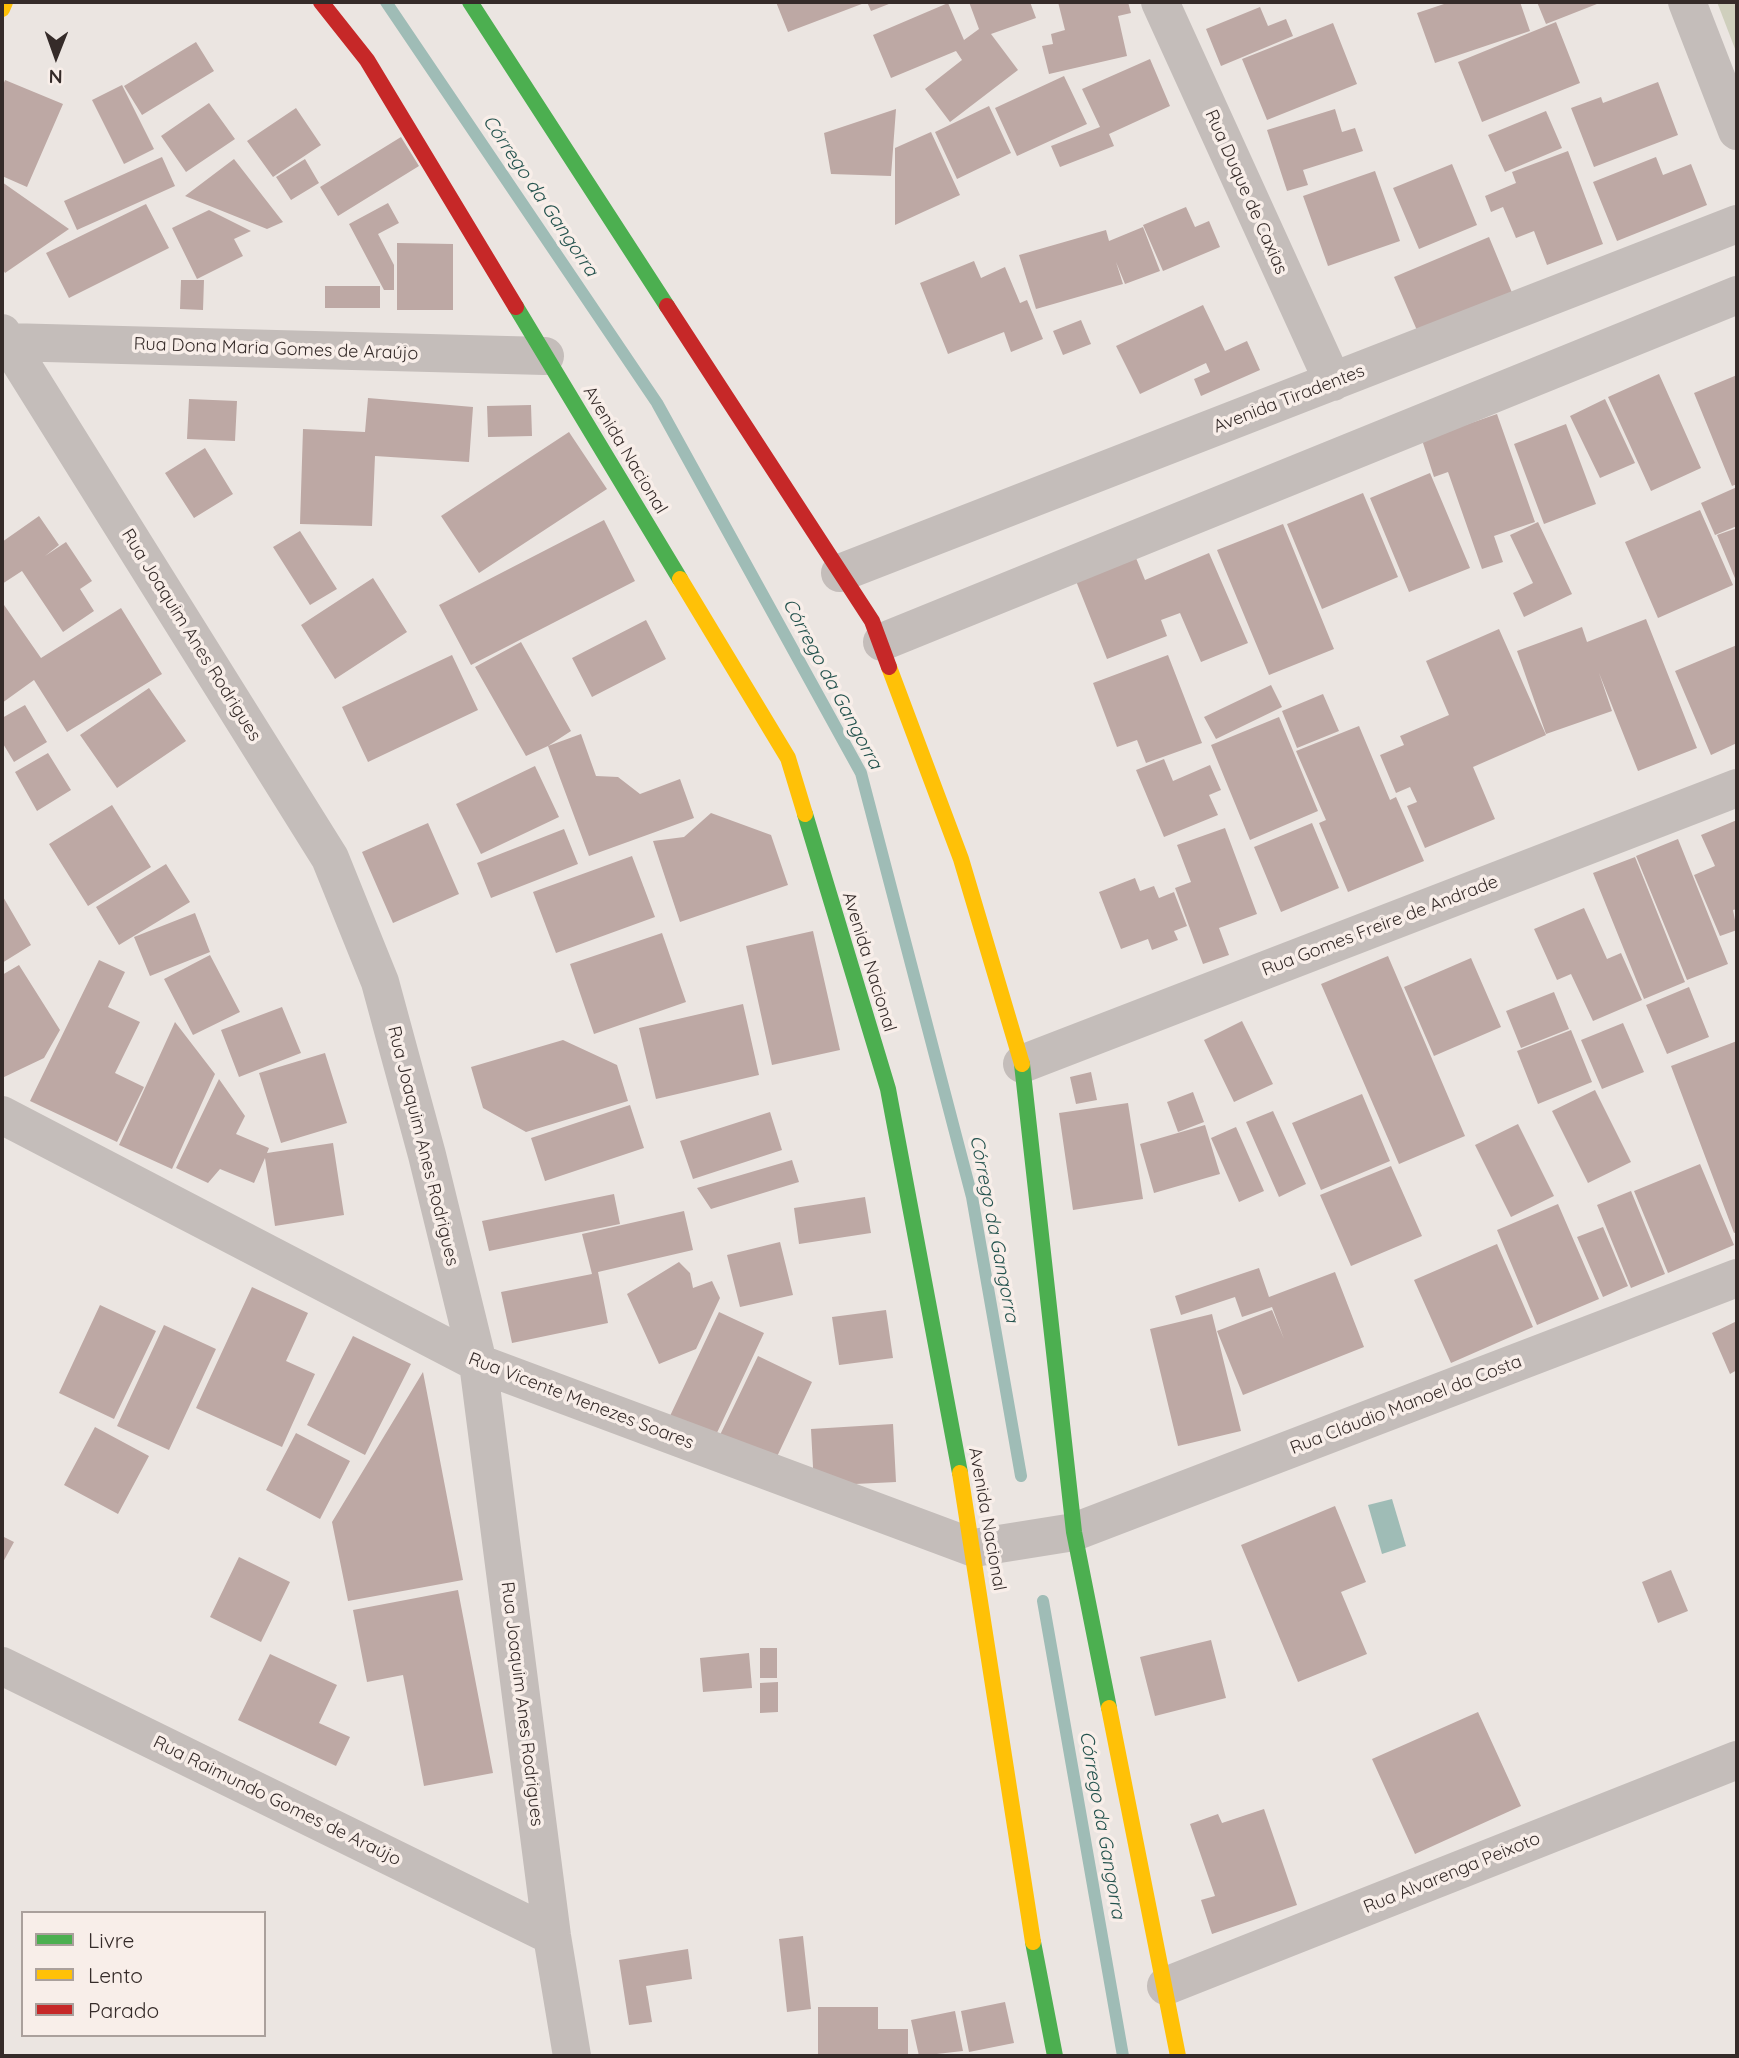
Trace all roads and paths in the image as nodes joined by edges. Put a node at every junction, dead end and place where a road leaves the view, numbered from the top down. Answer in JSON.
{"nodes":[{"id":1,"x":5,"y":2,"type":"edge"},
{"id":2,"x":321,"y":2,"type":"edge"},
{"id":3,"x":470,"y":2,"type":"edge"},
{"id":4,"x":1160,"y":2,"type":"edge"},
{"id":5,"x":1687,"y":2,"type":"edge"},
{"id":6,"x":2,"y":9,"type":"edge"},
{"id":7,"x":1737,"y":131,"type":"edge"},
{"id":8,"x":1737,"y":224,"type":"edge"},
{"id":9,"x":1737,"y":295,"type":"edge"},
{"id":10,"x":5,"y":337,"type":"edge"},
{"id":11,"x":545,"y":356,"type":"junction"},
{"id":12,"x":1333,"y":382,"type":"junction"},
{"id":13,"x":841,"y":573,"type":"junction"},
{"id":14,"x":882,"y":642,"type":"junction"},
{"id":15,"x":1737,"y":788,"type":"edge"},
{"id":16,"x":1022,"y":1063,"type":"junction"},
{"id":17,"x":2,"y":1115,"type":"edge"},
{"id":18,"x":1737,"y":1278,"type":"edge"},
{"id":19,"x":478,"y":1363,"type":"junction"},
{"id":20,"x":1064,"y":1534,"type":"junction"},
{"id":21,"x":988,"y":1547,"type":"junction"},
{"id":22,"x":2,"y":1666,"type":"edge"},
{"id":23,"x":1737,"y":1760,"type":"edge"},
{"id":24,"x":552,"y":1936,"type":"junction"},
{"id":25,"x":1166,"y":1986,"type":"junction"},
{"id":26,"x":572,"y":2056,"type":"edge"},
{"id":27,"x":1055,"y":2056,"type":"edge"},
{"id":28,"x":1178,"y":2056,"type":"edge"}],
"edges":[{"from":1,"to":6,"type":"street"},
{"from":2,"to":11,"type":"street","name":"Avenida Nacional"},
{"from":3,"to":13,"type":"street"},
{"from":4,"to":12,"type":"street","name":"Rua Duque de Caxias"},
{"from":5,"to":7,"type":"street"},
{"from":8,"to":12,"type":"street","name":"Avenida Tiradentes"},
{"from":9,"to":14,"type":"street"},
{"from":10,"to":11,"type":"street","name":"Rua Dona Maria Gomes de Araújo"},
{"from":10,"to":19,"type":"street","name":"Rua Joaquim Anes Rodrigues"},
{"from":11,"to":21,"type":"street","name":"Avenida Nacional"},
{"from":12,"to":13,"type":"street","name":"Avenida Tiradentes"},
{"from":13,"to":14,"type":"street"},
{"from":14,"to":16,"type":"street"},
{"from":15,"to":16,"type":"street","name":"Rua Gomes Freire de Andrade"},
{"from":16,"to":20,"type":"street"},
{"from":17,"to":19,"type":"street","name":"Rua Vicente Menezes Soares"},
{"from":18,"to":20,"type":"street","name":"Rua Cláudio Manoel da Costa"},
{"from":19,"to":21,"type":"street","name":"Rua Vicente Menezes Soares"},
{"from":19,"to":24,"type":"street","name":"Rua Joaquim Anes Rodrigues"},
{"from":20,"to":21,"type":"street"},
{"from":20,"to":25,"type":"street"},
{"from":21,"to":27,"type":"street","name":"Avenida Nacional"},
{"from":22,"to":24,"type":"street","name":"Rua Raimundo Gomes de Araújo"},
{"from":23,"to":25,"type":"street","name":"Rua Alvarenga Peixoto"},
{"from":24,"to":26,"type":"street","name":"Rua Joaquim Anes Rodrigues"},
{"from":25,"to":28,"type":"street"}]}
